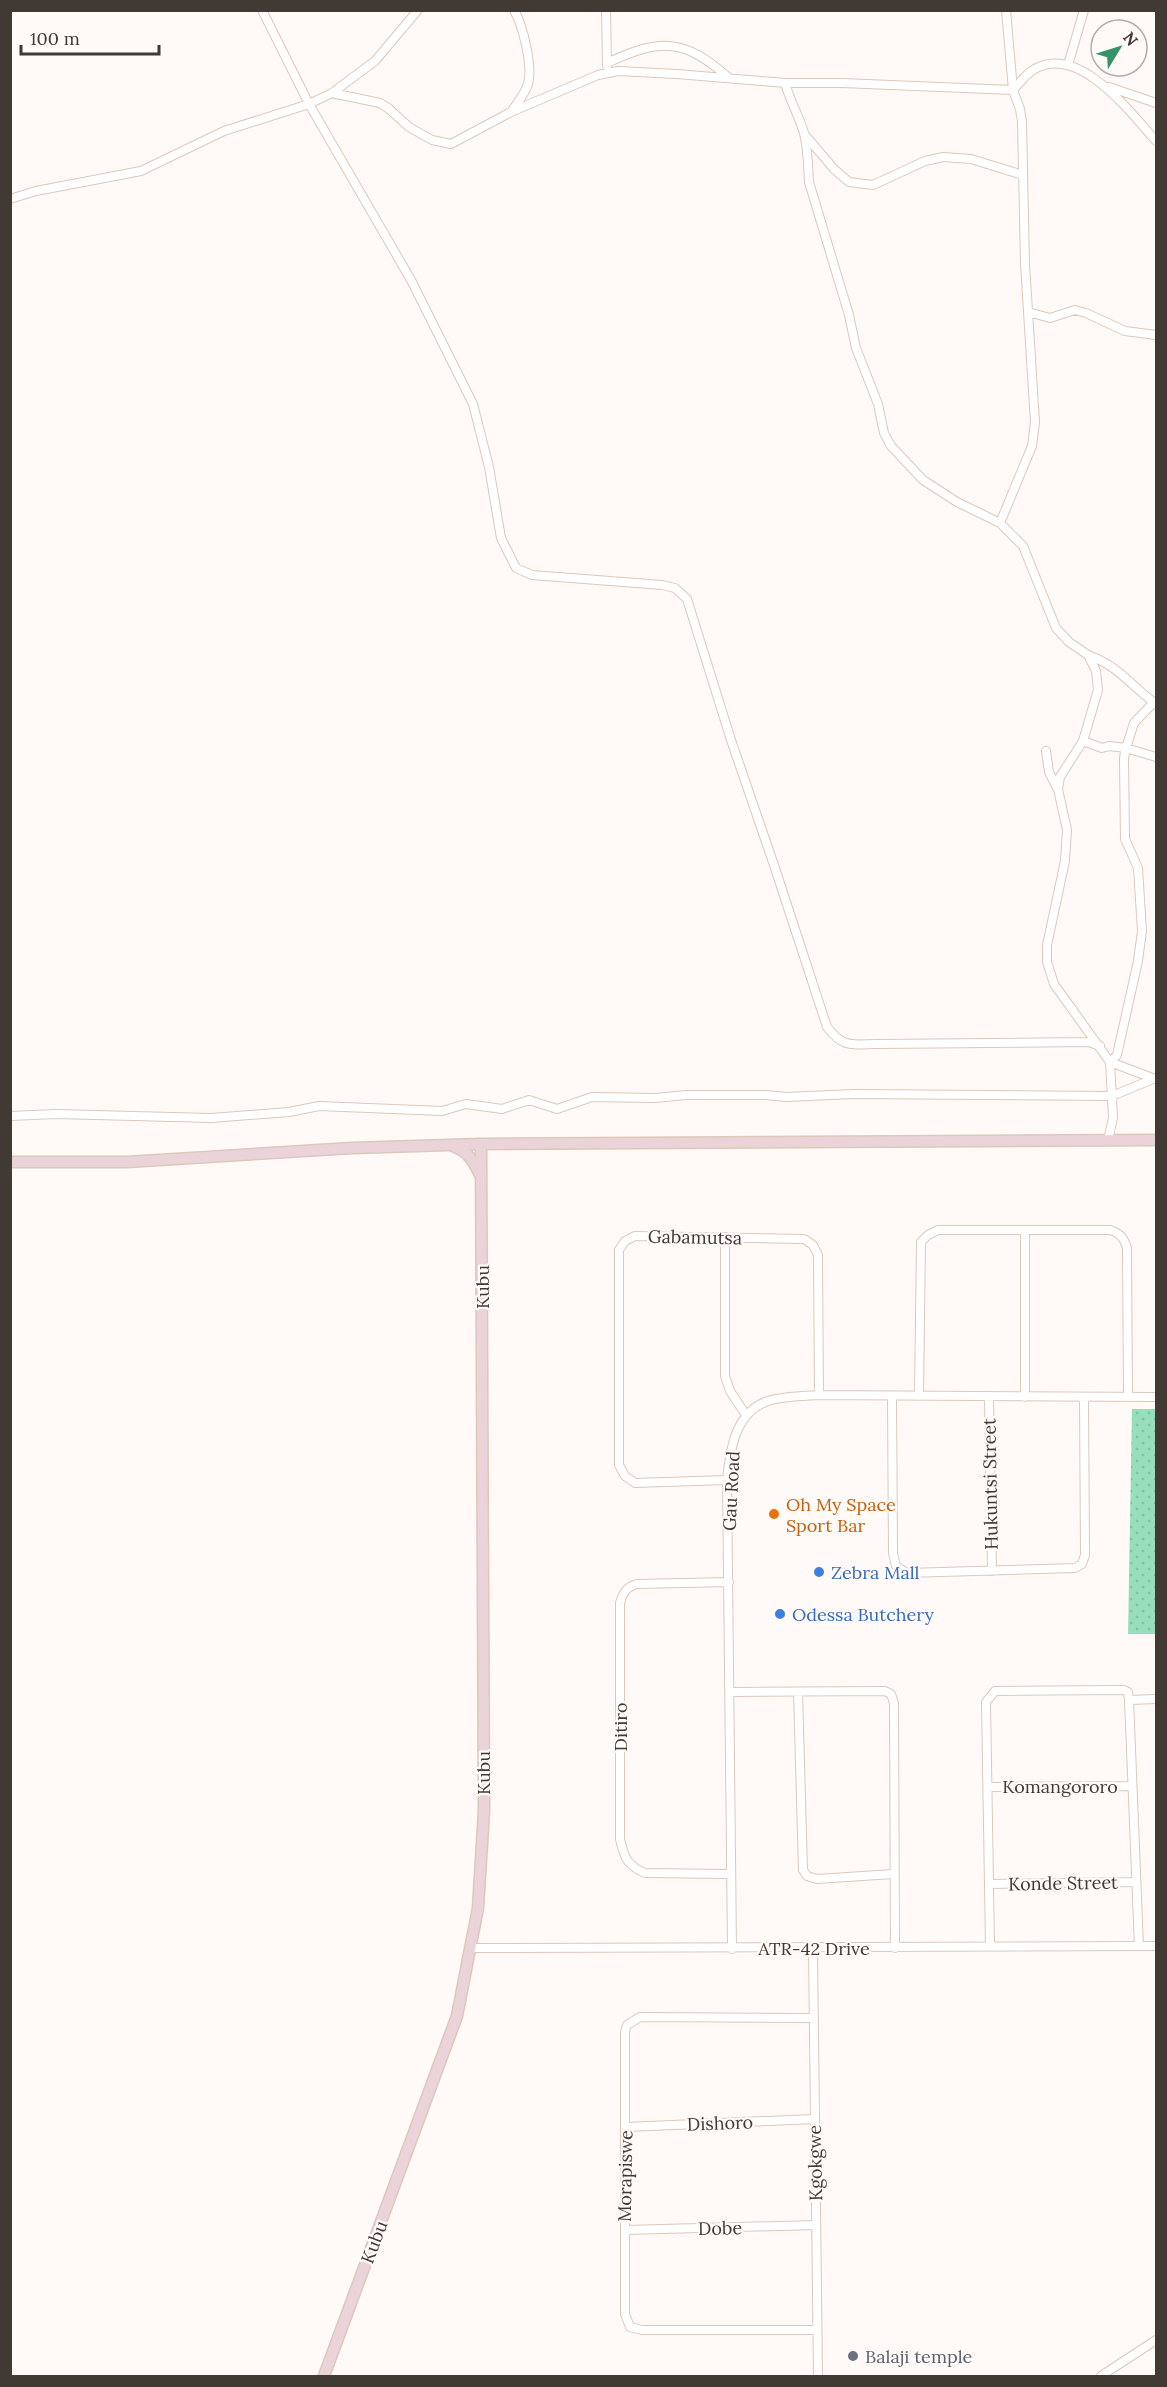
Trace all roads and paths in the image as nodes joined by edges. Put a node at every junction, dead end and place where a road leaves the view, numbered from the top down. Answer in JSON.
{"nodes":[{"id":1,"x":262,"y":10,"type":"edge"},
{"id":2,"x":514,"y":10,"type":"edge"},
{"id":3,"x":606,"y":10,"type":"edge"},
{"id":4,"x":1006,"y":10,"type":"edge"},
{"id":5,"x":1084,"y":10,"type":"edge"},
{"id":6,"x":414,"y":12,"type":"edge"},
{"id":7,"x":607,"y":63,"type":"junction"},
{"id":8,"x":1068,"y":64,"type":"junction"},
{"id":9,"x":608,"y":73,"type":"junction"},
{"id":10,"x":729,"y":78,"type":"junction"},
{"id":11,"x":785,"y":83,"type":"junction"},
{"id":12,"x":1105,"y":85,"type":"junction"},
{"id":13,"x":1013,"y":90,"type":"junction"},
{"id":14,"x":332,"y":93,"type":"junction"},
{"id":15,"x":1156,"y":103,"type":"edge"},
{"id":16,"x":309,"y":104,"type":"junction"},
{"id":17,"x":511,"y":112,"type":"junction"},
{"id":18,"x":804,"y":134,"type":"junction"},
{"id":19,"x":1156,"y":141,"type":"edge"},
{"id":20,"x":1023,"y":175,"type":"junction"},
{"id":21,"x":10,"y":199,"type":"edge"},
{"id":22,"x":1028,"y":312,"type":"junction"},
{"id":23,"x":1156,"y":335,"type":"edge"},
{"id":24,"x":1000,"y":523,"type":"junction"},
{"id":25,"x":1088,"y":655,"type":"junction"},
{"id":26,"x":1155,"y":703,"type":"edge"},
{"id":27,"x":1083,"y":741,"type":"junction"},
{"id":28,"x":1126,"y":748,"type":"junction"},
{"id":29,"x":1046,"y":751,"type":"dead end"},
{"id":30,"x":1156,"y":757,"type":"edge"},
{"id":31,"x":1058,"y":789,"type":"junction"},
{"id":32,"x":1100,"y":1046,"type":"junction"},
{"id":33,"x":1110,"y":1062,"type":"junction"},
{"id":34,"x":1155,"y":1079,"type":"edge"},
{"id":35,"x":1113,"y":1096,"type":"junction"},
{"id":36,"x":10,"y":1116,"type":"edge"},
{"id":37,"x":1108,"y":1140,"type":"junction"},
{"id":38,"x":1156,"y":1140,"type":"edge"},
{"id":39,"x":481,"y":1144,"type":"junction"},
{"id":40,"x":448,"y":1145,"type":"junction"},
{"id":41,"x":10,"y":1162,"type":"edge"},
{"id":42,"x":481,"y":1178,"type":"junction"},
{"id":43,"x":1025,"y":1231,"type":"junction"},
{"id":44,"x":725,"y":1237,"type":"junction"},
{"id":45,"x":819,"y":1395,"type":"junction"},
{"id":46,"x":892,"y":1396,"type":"junction"},
{"id":47,"x":919,"y":1396,"type":"junction"},
{"id":48,"x":1128,"y":1396,"type":"junction"},
{"id":49,"x":1156,"y":1396,"type":"edge"},
{"id":50,"x":989,"y":1397,"type":"junction"},
{"id":51,"x":1025,"y":1397,"type":"junction"},
{"id":52,"x":1084,"y":1397,"type":"junction"},
{"id":53,"x":746,"y":1415,"type":"junction"},
{"id":54,"x":727,"y":1480,"type":"junction"},
{"id":55,"x":992,"y":1571,"type":"junction"},
{"id":56,"x":729,"y":1582,"type":"junction"},
{"id":57,"x":730,"y":1692,"type":"junction"},
{"id":58,"x":798,"y":1692,"type":"junction"},
{"id":59,"x":1156,"y":1699,"type":"edge"},
{"id":60,"x":1129,"y":1700,"type":"junction"},
{"id":61,"x":988,"y":1786,"type":"junction"},
{"id":62,"x":1132,"y":1786,"type":"junction"},
{"id":63,"x":730,"y":1874,"type":"junction"},
{"id":64,"x":893,"y":1874,"type":"junction"},
{"id":65,"x":1136,"y":1882,"type":"junction"},
{"id":66,"x":990,"y":1884,"type":"junction"},
{"id":67,"x":990,"y":1946,"type":"junction"},
{"id":68,"x":1139,"y":1946,"type":"junction"},
{"id":69,"x":1156,"y":1946,"type":"edge"},
{"id":70,"x":472,"y":1948,"type":"junction"},
{"id":71,"x":895,"y":1948,"type":"junction"},
{"id":72,"x":732,"y":1949,"type":"junction"},
{"id":73,"x":813,"y":1949,"type":"junction"},
{"id":74,"x":813,"y":2018,"type":"junction"},
{"id":75,"x":813,"y":2119,"type":"junction"},
{"id":76,"x":626,"y":2127,"type":"junction"},
{"id":77,"x":816,"y":2225,"type":"junction"},
{"id":78,"x":625,"y":2230,"type":"junction"},
{"id":79,"x":817,"y":2330,"type":"junction"},
{"id":80,"x":1156,"y":2340,"type":"edge"},
{"id":81,"x":324,"y":2376,"type":"edge"},
{"id":82,"x":818,"y":2376,"type":"edge"},
{"id":83,"x":1101,"y":2376,"type":"edge"}],
"edges":[{"from":1,"to":16,"type":"street"},
{"from":2,"to":17,"type":"street"},
{"from":3,"to":7,"type":"street"},
{"from":4,"to":13,"type":"street"},
{"from":5,"to":8,"type":"street"},
{"from":6,"to":14,"type":"street"},
{"from":7,"to":9,"type":"street"},
{"from":7,"to":10,"type":"street"},
{"from":8,"to":12,"type":"street"},
{"from":8,"to":13,"type":"street"},
{"from":9,"to":10,"type":"street"},
{"from":9,"to":17,"type":"street"},
{"from":10,"to":11,"type":"street"},
{"from":11,"to":13,"type":"street"},
{"from":11,"to":18,"type":"street"},
{"from":12,"to":15,"type":"street"},
{"from":12,"to":19,"type":"street"},
{"from":13,"to":20,"type":"street"},
{"from":14,"to":16,"type":"street"},
{"from":14,"to":17,"type":"street"},
{"from":16,"to":21,"type":"street"},
{"from":16,"to":32,"type":"street"},
{"from":18,"to":20,"type":"street"},
{"from":18,"to":24,"type":"street"},
{"from":20,"to":22,"type":"street"},
{"from":22,"to":23,"type":"street"},
{"from":22,"to":24,"type":"street"},
{"from":24,"to":25,"type":"street"},
{"from":25,"to":26,"type":"street"},
{"from":25,"to":27,"type":"street"},
{"from":26,"to":28,"type":"street"},
{"from":27,"to":28,"type":"street"},
{"from":27,"to":31,"type":"street"},
{"from":28,"to":30,"type":"street"},
{"from":28,"to":33,"type":"street"},
{"from":29,"to":31,"type":"street"},
{"from":31,"to":32,"type":"street"},
{"from":32,"to":33,"type":"street"},
{"from":33,"to":34,"type":"street"},
{"from":33,"to":35,"type":"street"},
{"from":34,"to":35,"type":"street"},
{"from":35,"to":36,"type":"street"},
{"from":35,"to":37,"type":"street"},
{"from":37,"to":38,"type":"main road"},
{"from":37,"to":39,"type":"main road"},
{"from":39,"to":40,"type":"main road"},
{"from":39,"to":42,"type":"main road","name":"Kubu"},
{"from":40,"to":41,"type":"main road"},
{"from":40,"to":42,"type":"main road"},
{"from":42,"to":70,"type":"main road","name":"Kubu"},
{"from":43,"to":47,"type":"street"},
{"from":43,"to":48,"type":"street"},
{"from":43,"to":51,"type":"street"},
{"from":44,"to":45,"type":"street","name":"Gabamutsa"},
{"from":44,"to":53,"type":"street"},
{"from":44,"to":54,"type":"street","name":"Gabamutsa"},
{"from":45,"to":46,"type":"street"},
{"from":45,"to":53,"type":"street"},
{"from":46,"to":47,"type":"street"},
{"from":46,"to":55,"type":"street"},
{"from":47,"to":50,"type":"street"},
{"from":48,"to":49,"type":"street"},
{"from":48,"to":52,"type":"street"},
{"from":50,"to":51,"type":"street"},
{"from":50,"to":55,"type":"street","name":"Hukuntsi Street"},
{"from":51,"to":52,"type":"street"},
{"from":52,"to":55,"type":"street"},
{"from":53,"to":54,"type":"street","name":"Gau Road"},
{"from":54,"to":56,"type":"street","name":"Gau Road"},
{"from":56,"to":57,"type":"street","name":"Gau Road"},
{"from":56,"to":63,"type":"street","name":"Ditiro"},
{"from":57,"to":58,"type":"street"},
{"from":57,"to":63,"type":"street","name":"Gau Road"},
{"from":58,"to":64,"type":"street"},
{"from":58,"to":64,"type":"street"},
{"from":59,"to":60,"type":"street"},
{"from":60,"to":61,"type":"street"},
{"from":60,"to":62,"type":"street"},
{"from":61,"to":62,"type":"street","name":"Komangororo"},
{"from":61,"to":66,"type":"street"},
{"from":62,"to":65,"type":"street"},
{"from":63,"to":72,"type":"street","name":"Gau Road"},
{"from":64,"to":71,"type":"street"},
{"from":65,"to":66,"type":"street","name":"Konde Street"},
{"from":65,"to":68,"type":"street"},
{"from":66,"to":67,"type":"street"},
{"from":67,"to":68,"type":"street","name":"ATR-42 Drive"},
{"from":67,"to":71,"type":"street","name":"ATR-42 Drive"},
{"from":68,"to":69,"type":"street","name":"ATR-42 Drive"},
{"from":70,"to":72,"type":"street","name":"ATR-42 Drive"},
{"from":70,"to":81,"type":"main road","name":"Kubu"},
{"from":71,"to":73,"type":"street","name":"ATR-42 Drive"},
{"from":72,"to":73,"type":"street","name":"ATR-42 Drive"},
{"from":73,"to":74,"type":"street","name":"Kgokgwe"},
{"from":74,"to":75,"type":"street","name":"Kgokgwe"},
{"from":74,"to":76,"type":"street","name":"Morapiswe"},
{"from":75,"to":76,"type":"street","name":"Dishoro"},
{"from":75,"to":77,"type":"street","name":"Kgokgwe"},
{"from":76,"to":78,"type":"street","name":"Morapiswe"},
{"from":77,"to":78,"type":"street","name":"Dobe"},
{"from":77,"to":79,"type":"street","name":"Kgokgwe"},
{"from":78,"to":79,"type":"street","name":"Morapiswe"},
{"from":79,"to":82,"type":"street","name":"Kgokgwe"},
{"from":80,"to":83,"type":"street"}]}
